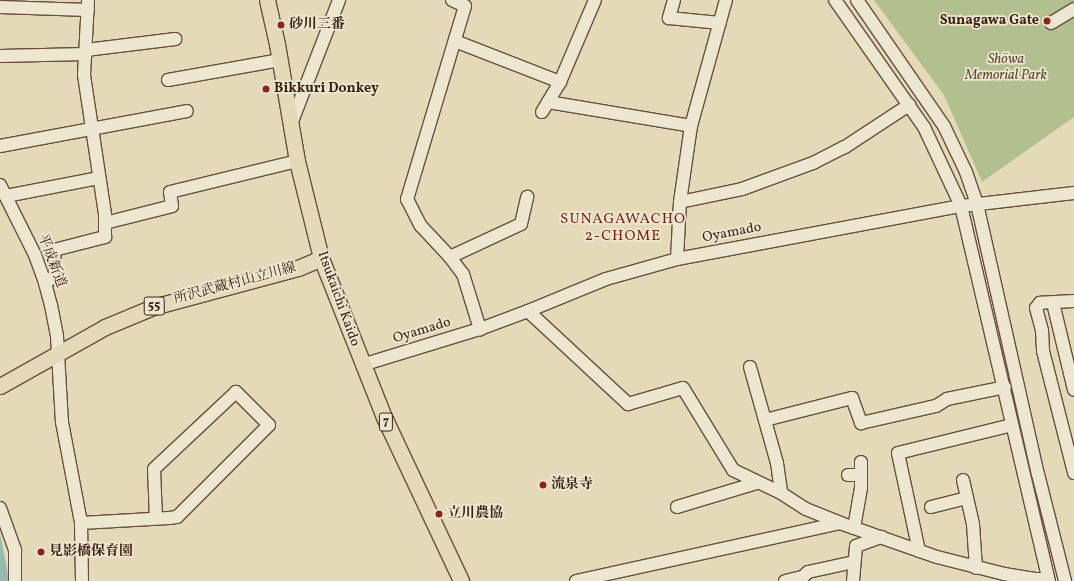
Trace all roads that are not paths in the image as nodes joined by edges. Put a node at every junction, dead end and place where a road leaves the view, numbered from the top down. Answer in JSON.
{"nodes":[{"id":1,"x":268,"y":0,"type":"edge"},
{"id":2,"x":339,"y":0,"type":"edge"},
{"id":3,"x":452,"y":0,"type":"edge"},
{"id":4,"x":593,"y":0,"type":"edge"},
{"id":5,"x":674,"y":0,"type":"edge"},
{"id":6,"x":726,"y":0,"type":"edge"},
{"id":7,"x":835,"y":0,"type":"edge"},
{"id":8,"x":857,"y":0,"type":"edge"},
{"id":9,"x":88,"y":5,"type":"edge"},
{"id":10,"x":0,"y":7,"type":"edge"},
{"id":11,"x":1074,"y":9,"type":"edge"},
{"id":12,"x":720,"y":23,"type":"junction"},
{"id":13,"x":1051,"y":23,"type":"dead end"},
{"id":14,"x":175,"y":39,"type":"dead end"},
{"id":15,"x":454,"y":41,"type":"junction"},
{"id":16,"x":86,"y":52,"type":"junction"},
{"id":17,"x":0,"y":56,"type":"edge"},
{"id":18,"x":280,"y":60,"type":"junction"},
{"id":19,"x":168,"y":80,"type":"dead end"},
{"id":20,"x":560,"y":82,"type":"junction"},
{"id":21,"x":909,"y":105,"type":"junction"},
{"id":22,"x":187,"y":111,"type":"dead end"},
{"id":23,"x":291,"y":124,"type":"junction"},
{"id":24,"x":690,"y":126,"type":"junction"},
{"id":25,"x":92,"y":129,"type":"junction"},
{"id":26,"x":0,"y":146,"type":"edge"},
{"id":27,"x":297,"y":161,"type":"junction"},
{"id":28,"x":99,"y":178,"type":"junction"},
{"id":29,"x":0,"y":185,"type":"edge"},
{"id":30,"x":1074,"y":193,"type":"edge"},
{"id":31,"x":6,"y":196,"type":"junction"},
{"id":32,"x":527,"y":197,"type":"dead end"},
{"id":33,"x":680,"y":202,"type":"junction"},
{"id":34,"x":977,"y":204,"type":"junction"},
{"id":35,"x":961,"y":206,"type":"junction"},
{"id":36,"x":105,"y":223,"type":"junction"},
{"id":37,"x":450,"y":257,"type":"junction"},
{"id":38,"x":322,"y":258,"type":"junction"},
{"id":39,"x":677,"y":259,"type":"junction"},
{"id":40,"x":45,"y":283,"type":"junction"},
{"id":41,"x":1074,"y":301,"type":"edge"},
{"id":42,"x":1053,"y":303,"type":"junction"},
{"id":43,"x":528,"y":311,"type":"junction"},
{"id":44,"x":480,"y":328,"type":"junction"},
{"id":45,"x":58,"y":352,"type":"junction"},
{"id":46,"x":362,"y":365,"type":"junction"},
{"id":47,"x":750,"y":367,"type":"dead end"},
{"id":48,"x":0,"y":386,"type":"edge"},
{"id":49,"x":1004,"y":387,"type":"junction"},
{"id":50,"x":1074,"y":390,"type":"edge"},
{"id":51,"x":765,"y":420,"type":"junction"},
{"id":52,"x":1012,"y":425,"type":"junction"},
{"id":53,"x":861,"y":462,"type":"dead end"},
{"id":54,"x":1074,"y":473,"type":"edge"},
{"id":55,"x":848,"y":475,"type":"dead end"},
{"id":56,"x":861,"y":475,"type":"junction"},
{"id":57,"x":963,"y":480,"type":"dead end"},
{"id":58,"x":757,"y":483,"type":"junction"},
{"id":59,"x":781,"y":493,"type":"junction"},
{"id":60,"x":967,"y":498,"type":"junction"},
{"id":61,"x":677,"y":507,"type":"dead end"},
{"id":62,"x":930,"y":507,"type":"dead end"},
{"id":63,"x":0,"y":508,"type":"edge"},
{"id":64,"x":156,"y":518,"type":"junction"},
{"id":65,"x":81,"y":523,"type":"junction"},
{"id":66,"x":840,"y":523,"type":"junction"},
{"id":67,"x":854,"y":528,"type":"junction"},
{"id":68,"x":881,"y":538,"type":"junction"},
{"id":69,"x":919,"y":551,"type":"junction"},
{"id":70,"x":854,"y":562,"type":"junction"},
{"id":71,"x":976,"y":568,"type":"junction"},
{"id":72,"x":1049,"y":580,"type":"edge"},
{"id":73,"x":15,"y":581,"type":"edge"},
{"id":74,"x":82,"y":581,"type":"edge"},
{"id":75,"x":461,"y":581,"type":"edge"},
{"id":76,"x":576,"y":581,"type":"edge"},
{"id":77,"x":785,"y":581,"type":"edge"},
{"id":78,"x":853,"y":581,"type":"edge"},
{"id":79,"x":1065,"y":581,"type":"edge"}],
"edges":[{"from":1,"to":18,"type":"main road","name":"Itsukaichi Kaido","number":"7"},
{"from":2,"to":23,"type":"street"},
{"from":3,"to":15,"type":"street"},
{"from":4,"to":20,"type":"street"},
{"from":5,"to":12,"type":"street"},
{"from":6,"to":12,"type":"street"},
{"from":7,"to":21,"type":"street"},
{"from":8,"to":34,"type":"street"},
{"from":9,"to":10,"type":"street"},
{"from":9,"to":16,"type":"street"},
{"from":11,"to":13,"type":"street"},
{"from":12,"to":24,"type":"street"},
{"from":14,"to":16,"type":"street"},
{"from":15,"to":20,"type":"street"},
{"from":15,"to":37,"type":"street"},
{"from":16,"to":17,"type":"street"},
{"from":16,"to":25,"type":"street"},
{"from":18,"to":19,"type":"street"},
{"from":18,"to":23,"type":"main road","name":"Itsukaichi Kaido","number":"7"},
{"from":20,"to":24,"type":"street"},
{"from":21,"to":33,"type":"street"},
{"from":21,"to":35,"type":"street"},
{"from":22,"to":25,"type":"street"},
{"from":23,"to":27,"type":"main road","name":"Itsukaichi Kaido","number":"7"},
{"from":24,"to":33,"type":"street"},
{"from":25,"to":26,"type":"street"},
{"from":25,"to":28,"type":"street"},
{"from":27,"to":36,"type":"street"},
{"from":27,"to":38,"type":"main road","name":"Itsukaichi Kaido","number":"7"},
{"from":28,"to":31,"type":"street"},
{"from":28,"to":36,"type":"street"},
{"from":29,"to":31,"type":"street","name":"平成新道"},
{"from":30,"to":34,"type":"street","name":"Oyamado"},
{"from":31,"to":40,"type":"street","name":"平成新道"},
{"from":32,"to":37,"type":"street"},
{"from":33,"to":39,"type":"street"},
{"from":34,"to":35,"type":"street","name":"Oyamado"},
{"from":34,"to":79,"type":"street"},
{"from":35,"to":39,"type":"street","name":"Oyamado"},
{"from":35,"to":49,"type":"street"},
{"from":36,"to":40,"type":"street"},
{"from":37,"to":44,"type":"street"},
{"from":38,"to":45,"type":"main road","name":"所沢武蔵村山立川線","number":"55"},
{"from":38,"to":46,"type":"main road","name":"Itsukaichi Kaido","number":"7"},
{"from":39,"to":43,"type":"street","name":"Oyamado"},
{"from":40,"to":45,"type":"street","name":"平成新道"},
{"from":41,"to":42,"type":"street"},
{"from":42,"to":50,"type":"street"},
{"from":42,"to":54,"type":"street"},
{"from":43,"to":44,"type":"street","name":"Oyamado"},
{"from":43,"to":58,"type":"street"},
{"from":44,"to":46,"type":"street","name":"Oyamado"},
{"from":45,"to":48,"type":"main road","name":"所沢武蔵村山立川線","number":"55"},
{"from":45,"to":65,"type":"street","name":"平成新道"},
{"from":46,"to":75,"type":"main road","name":"Itsukaichi Kaido","number":"7"},
{"from":47,"to":51,"type":"street"},
{"from":49,"to":51,"type":"street"},
{"from":49,"to":52,"type":"street"},
{"from":51,"to":59,"type":"street"},
{"from":52,"to":69,"type":"street"},
{"from":52,"to":72,"type":"street"},
{"from":53,"to":56,"type":"street"},
{"from":55,"to":56,"type":"street"},
{"from":56,"to":67,"type":"street"},
{"from":57,"to":60,"type":"street"},
{"from":58,"to":59,"type":"street"},
{"from":58,"to":61,"type":"street"},
{"from":59,"to":66,"type":"street"},
{"from":60,"to":62,"type":"street"},
{"from":60,"to":71,"type":"street"},
{"from":63,"to":73,"type":"street"},
{"from":64,"to":64,"type":"street"},
{"from":64,"to":65,"type":"street"},
{"from":65,"to":74,"type":"street","name":"平成新道"},
{"from":66,"to":67,"type":"street"},
{"from":66,"to":76,"type":"street"},
{"from":67,"to":68,"type":"street"},
{"from":68,"to":69,"type":"street"},
{"from":68,"to":70,"type":"street"},
{"from":69,"to":71,"type":"street"},
{"from":70,"to":77,"type":"street"},
{"from":70,"to":78,"type":"street"},
{"from":71,"to":72,"type":"street"}]}
